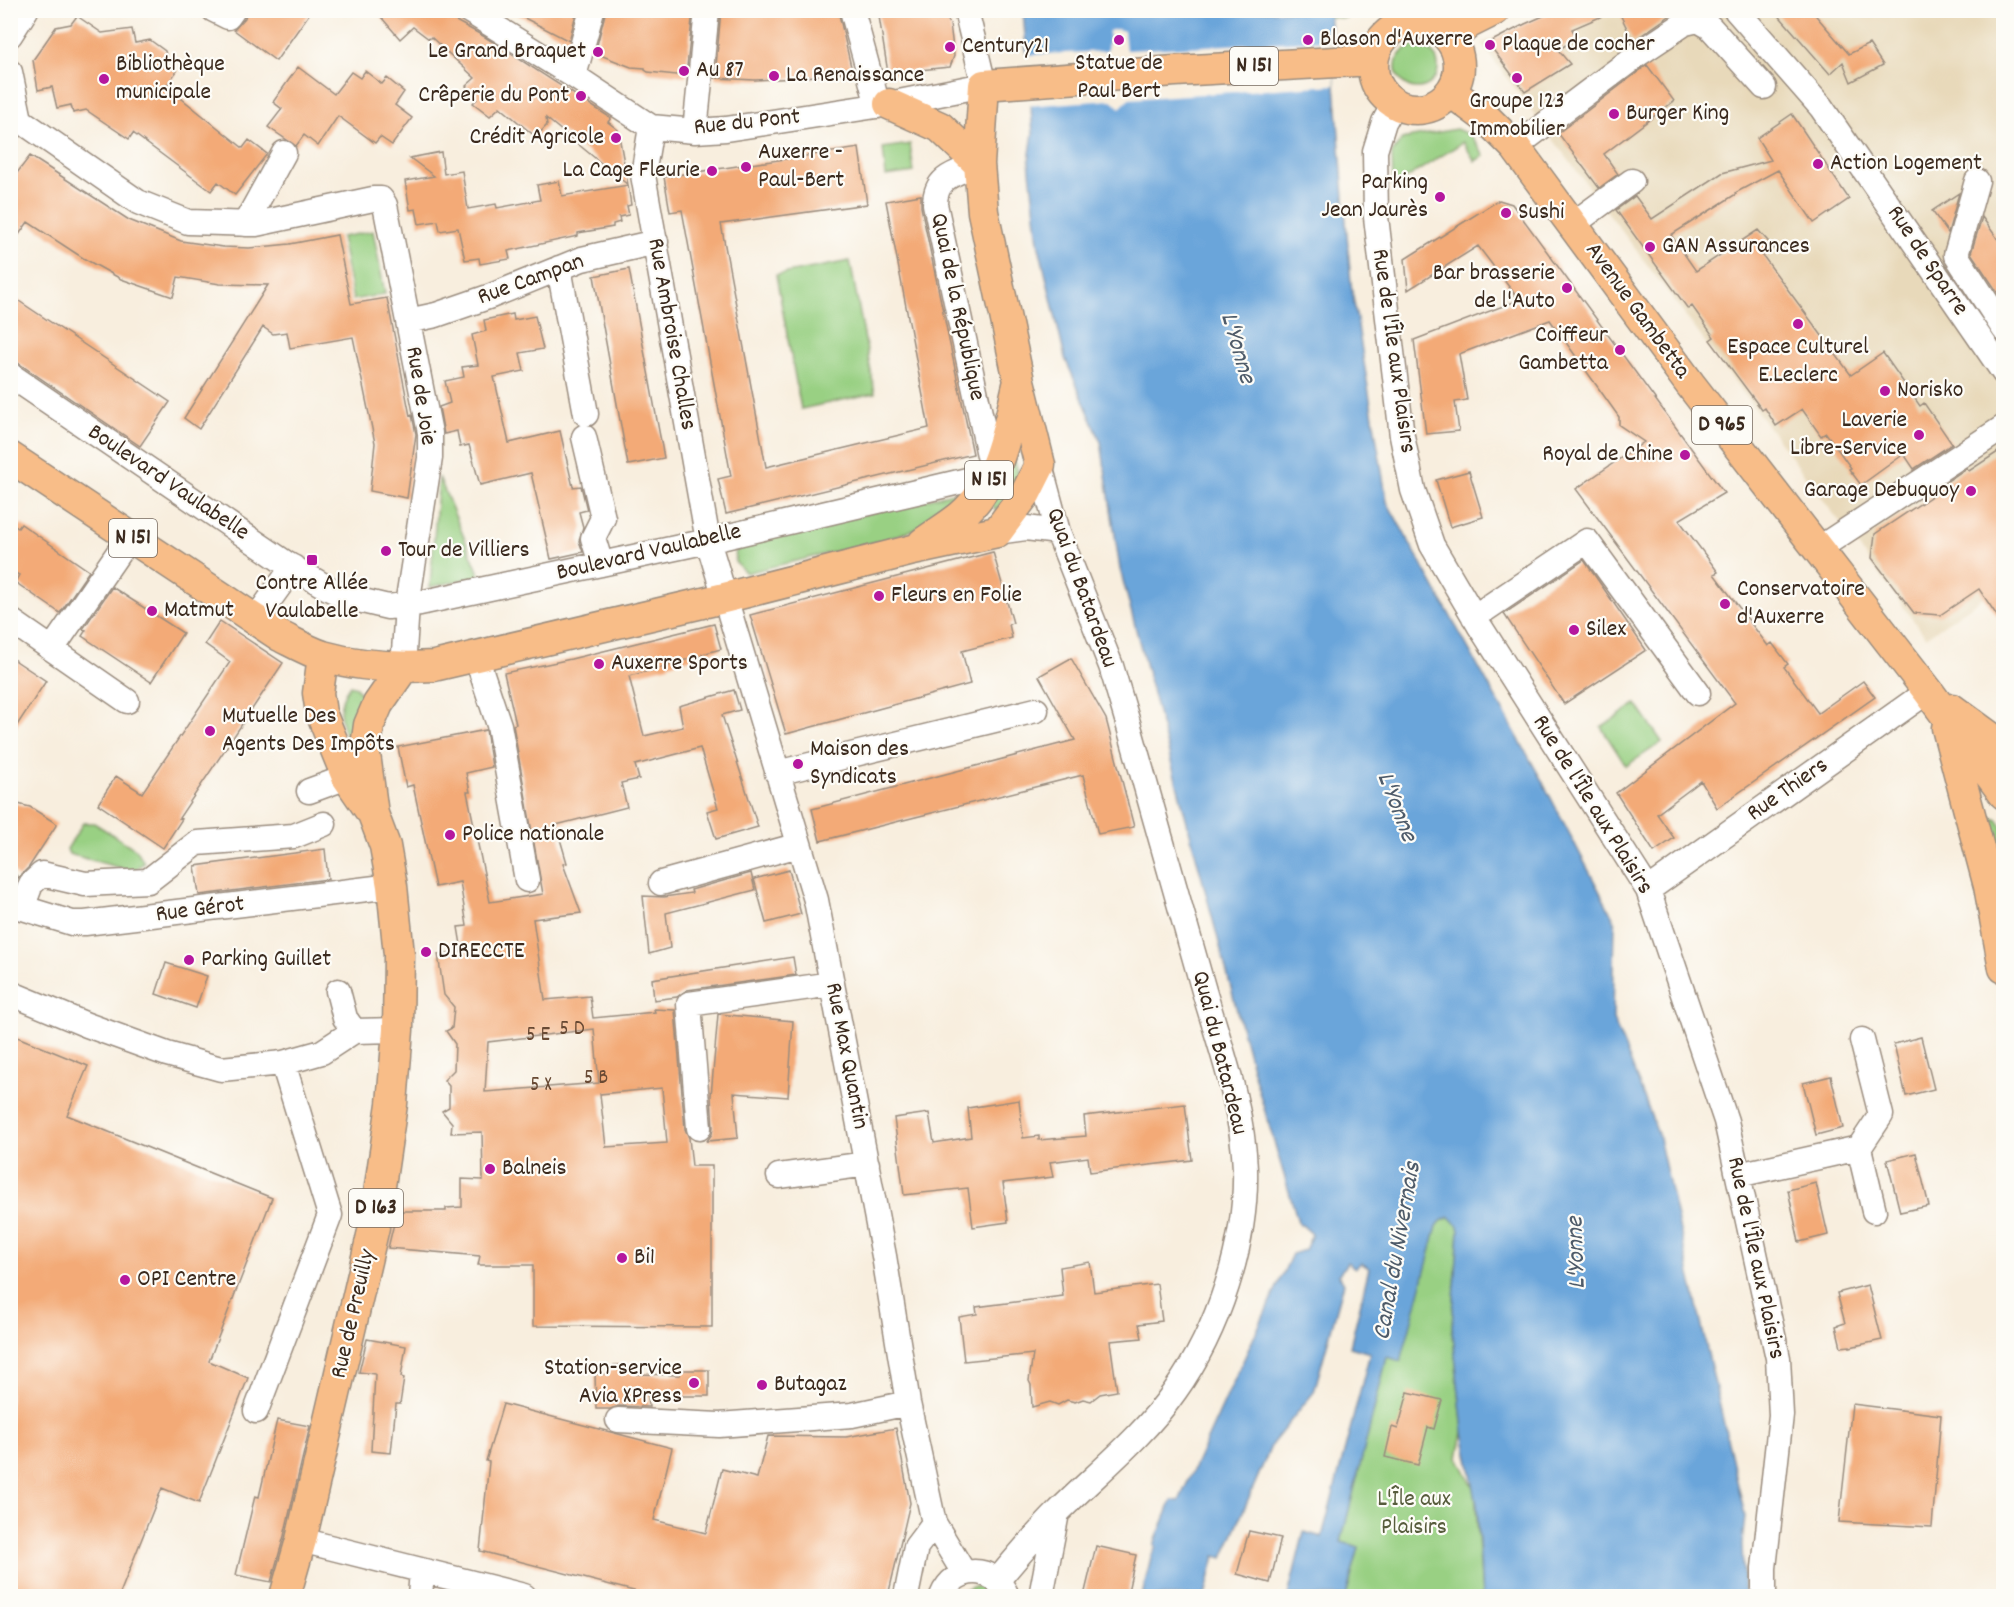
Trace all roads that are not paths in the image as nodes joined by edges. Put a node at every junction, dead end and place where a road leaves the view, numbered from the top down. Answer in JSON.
{"nodes":[{"id":1,"x":26,"y":10,"type":"edge"},
{"id":2,"x":214,"y":10,"type":"edge"},
{"id":3,"x":233,"y":10,"type":"edge"},
{"id":4,"x":468,"y":10,"type":"edge"},
{"id":5,"x":592,"y":10,"type":"edge"},
{"id":6,"x":707,"y":10,"type":"edge"},
{"id":7,"x":852,"y":10,"type":"edge"},
{"id":8,"x":1496,"y":10,"type":"edge"},
{"id":9,"x":1736,"y":10,"type":"edge"},
{"id":10,"x":972,"y":18,"type":"edge"},
{"id":11,"x":1397,"y":18,"type":"edge"},
{"id":12,"x":10,"y":35,"type":"edge"},
{"id":13,"x":1450,"y":39,"type":"junction"},
{"id":14,"x":1373,"y":60,"type":"junction"},
{"id":15,"x":10,"y":72,"type":"edge"},
{"id":16,"x":574,"y":76,"type":"junction"},
{"id":17,"x":984,"y":85,"type":"junction"},
{"id":18,"x":1764,"y":87,"type":"dead end"},
{"id":19,"x":1451,"y":92,"type":"junction"},
{"id":20,"x":1394,"y":104,"type":"junction"},
{"id":21,"x":883,"y":105,"type":"junction"},
{"id":22,"x":15,"y":127,"type":"edge"},
{"id":23,"x":651,"y":127,"type":"junction"},
{"id":24,"x":696,"y":130,"type":"junction"},
{"id":25,"x":1515,"y":147,"type":"junction"},
{"id":26,"x":284,"y":153,"type":"dead end"},
{"id":27,"x":979,"y":164,"type":"junction"},
{"id":28,"x":1632,"y":181,"type":"dead end"},
{"id":29,"x":1977,"y":181,"type":"dead end"},
{"id":30,"x":245,"y":224,"type":"junction"},
{"id":31,"x":1573,"y":224,"type":"junction"},
{"id":32,"x":656,"y":243,"type":"junction"},
{"id":33,"x":559,"y":268,"type":"junction"},
{"id":34,"x":408,"y":321,"type":"junction"},
{"id":35,"x":2004,"y":329,"type":"edge"},
{"id":36,"x":2004,"y":373,"type":"edge"},
{"id":37,"x":10,"y":375,"type":"edge"},
{"id":38,"x":1019,"y":381,"type":"junction"},
{"id":39,"x":586,"y":414,"type":"dead end"},
{"id":40,"x":2004,"y":427,"type":"edge"},
{"id":41,"x":584,"y":437,"type":"dead end"},
{"id":42,"x":10,"y":457,"type":"edge"},
{"id":43,"x":1040,"y":465,"type":"junction"},
{"id":44,"x":993,"y":474,"type":"junction"},
{"id":45,"x":997,"y":532,"type":"junction"},
{"id":46,"x":1058,"y":532,"type":"junction"},
{"id":47,"x":130,"y":536,"type":"junction"},
{"id":48,"x":708,"y":541,"type":"junction"},
{"id":49,"x":1818,"y":549,"type":"junction"},
{"id":50,"x":913,"y":550,"type":"junction"},
{"id":51,"x":601,"y":564,"type":"junction"},
{"id":52,"x":293,"y":567,"type":"junction"},
{"id":53,"x":724,"y":598,"type":"junction"},
{"id":54,"x":407,"y":605,"type":"junction"},
{"id":55,"x":10,"y":620,"type":"edge"},
{"id":56,"x":255,"y":620,"type":"junction"},
{"id":57,"x":1477,"y":621,"type":"junction"},
{"id":58,"x":52,"y":649,"type":"junction"},
{"id":59,"x":323,"y":656,"type":"junction"},
{"id":60,"x":476,"y":656,"type":"junction"},
{"id":61,"x":403,"y":668,"type":"junction"},
{"id":62,"x":1698,"y":693,"type":"dead end"},
{"id":63,"x":128,"y":701,"type":"dead end"},
{"id":64,"x":1936,"y":703,"type":"junction"},
{"id":65,"x":1036,"y":710,"type":"dead end"},
{"id":66,"x":2004,"y":747,"type":"edge"},
{"id":67,"x":357,"y":772,"type":"junction"},
{"id":68,"x":777,"y":772,"type":"junction"},
{"id":69,"x":309,"y":791,"type":"dead end"},
{"id":70,"x":2004,"y":794,"type":"edge"},
{"id":71,"x":324,"y":824,"type":"dead end"},
{"id":72,"x":800,"y":845,"type":"junction"},
{"id":73,"x":527,"y":880,"type":"dead end"},
{"id":74,"x":662,"y":883,"type":"dead end"},
{"id":75,"x":392,"y":886,"type":"junction"},
{"id":76,"x":1648,"y":890,"type":"junction"},
{"id":77,"x":14,"y":907,"type":"edge"},
{"id":78,"x":2004,"y":968,"type":"edge"},
{"id":79,"x":832,"y":984,"type":"junction"},
{"id":80,"x":338,"y":992,"type":"dead end"},
{"id":81,"x":10,"y":993,"type":"edge"},
{"id":82,"x":398,"y":1030,"type":"junction"},
{"id":83,"x":354,"y":1031,"type":"junction"},
{"id":84,"x":1862,"y":1040,"type":"dead end"},
{"id":85,"x":283,"y":1063,"type":"junction"},
{"id":86,"x":699,"y":1128,"type":"dead end"},
{"id":87,"x":1859,"y":1148,"type":"junction"},
{"id":88,"x":867,"y":1164,"type":"junction"},
{"id":89,"x":1738,"y":1175,"type":"junction"},
{"id":90,"x":779,"y":1176,"type":"dead end"},
{"id":91,"x":1874,"y":1210,"type":"dead end"},
{"id":92,"x":908,"y":1403,"type":"junction"},
{"id":93,"x":256,"y":1411,"type":"dead end"},
{"id":94,"x":618,"y":1420,"type":"dead end"},
{"id":95,"x":1057,"y":1513,"type":"junction"},
{"id":96,"x":934,"y":1523,"type":"junction"},
{"id":97,"x":301,"y":1540,"type":"junction"},
{"id":98,"x":422,"y":1571,"type":"junction"},
{"id":99,"x":964,"y":1573,"type":"junction"},
{"id":100,"x":1002,"y":1588,"type":"edge"},
{"id":101,"x":285,"y":1596,"type":"edge"},
{"id":102,"x":420,"y":1596,"type":"edge"},
{"id":103,"x":524,"y":1596,"type":"edge"},
{"id":104,"x":906,"y":1596,"type":"edge"},
{"id":105,"x":942,"y":1596,"type":"edge"},
{"id":106,"x":1041,"y":1596,"type":"edge"},
{"id":107,"x":1764,"y":1596,"type":"edge"}],
"edges":[{"from":1,"to":12,"type":"street"},
{"from":2,"to":3,"type":"street"},
{"from":4,"to":16,"type":"street","name":"Rue du Pont"},
{"from":5,"to":16,"type":"street"},
{"from":6,"to":24,"type":"street"},
{"from":7,"to":21,"type":"street"},
{"from":8,"to":13,"type":"main road"},
{"from":9,"to":36,"type":"street","name":"Rue de Sparre"},
{"from":10,"to":17,"type":"street"},
{"from":11,"to":13,"type":"main road"},
{"from":11,"to":14,"type":"main road"},
{"from":13,"to":19,"type":"main road"},
{"from":14,"to":17,"type":"main road","number":"N 151"},
{"from":14,"to":20,"type":"main road"},
{"from":15,"to":22,"type":"street"},
{"from":16,"to":23,"type":"street","name":"Rue du Pont"},
{"from":17,"to":21,"type":"street","name":"Rue du Pont"},
{"from":17,"to":27,"type":"main road","number":"N 151"},
{"from":18,"to":25,"type":"street"},
{"from":19,"to":20,"type":"main road"},
{"from":19,"to":25,"type":"main road","name":"Avenue Gambetta","number":"D 965"},
{"from":20,"to":57,"type":"street","name":"Rue de l'Île aux Plaisirs"},
{"from":21,"to":24,"type":"street","name":"Rue du Pont"},
{"from":21,"to":27,"type":"main road"},
{"from":22,"to":30,"type":"street"},
{"from":23,"to":24,"type":"street","name":"Rue du Pont"},
{"from":23,"to":32,"type":"street","name":"Rue Ambroise Challes"},
{"from":25,"to":31,"type":"main road","name":"Avenue Gambetta","number":"D 965"},
{"from":26,"to":30,"type":"street"},
{"from":27,"to":38,"type":"main road","number":"N 151"},
{"from":27,"to":44,"type":"street","name":"Quai de la République"},
{"from":28,"to":31,"type":"street"},
{"from":29,"to":35,"type":"street"},
{"from":30,"to":34,"type":"street","name":"Rue de Joie"},
{"from":31,"to":49,"type":"main road","name":"Avenue Gambetta","number":"D 965"},
{"from":32,"to":33,"type":"street","name":"Rue Campan"},
{"from":32,"to":48,"type":"street","name":"Rue Ambroise Challes"},
{"from":33,"to":34,"type":"street","name":"Rue Campan"},
{"from":33,"to":39,"type":"street"},
{"from":34,"to":54,"type":"street","name":"Rue de Joie"},
{"from":37,"to":52,"type":"street","name":"Boulevard Vaulabelle"},
{"from":38,"to":43,"type":"main road","number":"N 151"},
{"from":38,"to":44,"type":"main road","number":"N 151"},
{"from":40,"to":49,"type":"street"},
{"from":41,"to":51,"type":"street"},
{"from":42,"to":47,"type":"main road","number":"N 151"},
{"from":43,"to":45,"type":"main road","number":"N 151"},
{"from":43,"to":46,"type":"street","name":"Quai du Batardeau"},
{"from":44,"to":48,"type":"street","name":"Boulevard Vaulabelle"},
{"from":44,"to":50,"type":"main road","number":"N 151"},
{"from":45,"to":46,"type":"street","number":"N 151"},
{"from":45,"to":50,"type":"main road","number":"N 151"},
{"from":46,"to":95,"type":"street","name":"Quai du Batardeau"},
{"from":47,"to":56,"type":"main road","number":"N 151"},
{"from":47,"to":58,"type":"street"},
{"from":48,"to":51,"type":"street","name":"Boulevard Vaulabelle"},
{"from":48,"to":53,"type":"street","name":"Rue Max Quantin"},
{"from":49,"to":64,"type":"main road","name":"Avenue Gambetta","number":"D 965"},
{"from":50,"to":53,"type":"main road","number":"N 151"},
{"from":51,"to":54,"type":"street","name":"Boulevard Vaulabelle"},
{"from":52,"to":54,"type":"street","name":"Boulevard Vaulabelle"},
{"from":52,"to":56,"type":"street"},
{"from":53,"to":60,"type":"main road","number":"N 151"},
{"from":53,"to":68,"type":"street","name":"Rue Max Quantin"},
{"from":54,"to":61,"type":"street","name":"Rue de Joie"},
{"from":55,"to":58,"type":"street"},
{"from":56,"to":59,"type":"main road","number":"N 151"},
{"from":57,"to":62,"type":"street"},
{"from":57,"to":76,"type":"street","name":"Rue de l'Île aux Plaisirs"},
{"from":58,"to":63,"type":"street"},
{"from":59,"to":61,"type":"main road","number":"N 151"},
{"from":59,"to":67,"type":"main road","name":"Rue de Preuilly"},
{"from":60,"to":61,"type":"main road","number":"N 151"},
{"from":60,"to":73,"type":"street"},
{"from":61,"to":67,"type":"main road","name":"Rue de Preuilly","number":"D 163"},
{"from":64,"to":66,"type":"main road"},
{"from":64,"to":70,"type":"main road","name":"Avenue Gambetta"},
{"from":64,"to":76,"type":"street","name":"Rue Thiers"},
{"from":64,"to":78,"type":"main road","name":"Avenue Gambetta"},
{"from":65,"to":68,"type":"street"},
{"from":67,"to":69,"type":"street"},
{"from":67,"to":75,"type":"main road","name":"Rue de Preuilly","number":"D 163"},
{"from":68,"to":72,"type":"street","name":"Rue Max Quantin"},
{"from":71,"to":77,"type":"street"},
{"from":72,"to":74,"type":"street"},
{"from":72,"to":79,"type":"street","name":"Rue Max Quantin"},
{"from":75,"to":77,"type":"street","name":"Rue Gérot"},
{"from":75,"to":82,"type":"main road","name":"Rue de Preuilly","number":"D 163"},
{"from":76,"to":89,"type":"street","name":"Rue de l'Île aux Plaisirs"},
{"from":79,"to":86,"type":"street"},
{"from":79,"to":88,"type":"street","name":"Rue Max Quantin"},
{"from":80,"to":83,"type":"street"},
{"from":81,"to":85,"type":"street"},
{"from":82,"to":83,"type":"street"},
{"from":82,"to":97,"type":"main road","name":"Rue de Preuilly","number":"D 163"},
{"from":83,"to":85,"type":"street"},
{"from":84,"to":87,"type":"street"},
{"from":85,"to":93,"type":"street"},
{"from":87,"to":89,"type":"street"},
{"from":87,"to":91,"type":"street"},
{"from":88,"to":90,"type":"street"},
{"from":88,"to":92,"type":"street","name":"Rue Max Quantin"},
{"from":89,"to":107,"type":"street","name":"Rue de l'Île aux Plaisirs"},
{"from":92,"to":94,"type":"street"},
{"from":92,"to":96,"type":"street","name":"Rue Max Quantin"},
{"from":95,"to":100,"type":"street","name":"Quai du Batardeau"},
{"from":95,"to":106,"type":"street"},
{"from":96,"to":99,"type":"street","name":"Rue Max Quantin"},
{"from":96,"to":104,"type":"street"},
{"from":97,"to":98,"type":"street"},
{"from":97,"to":101,"type":"main road","name":"Rue de Preuilly","number":"D 163"},
{"from":98,"to":102,"type":"street"},
{"from":98,"to":103,"type":"street"},
{"from":99,"to":100,"type":"street"},
{"from":99,"to":105,"type":"street"}]}
